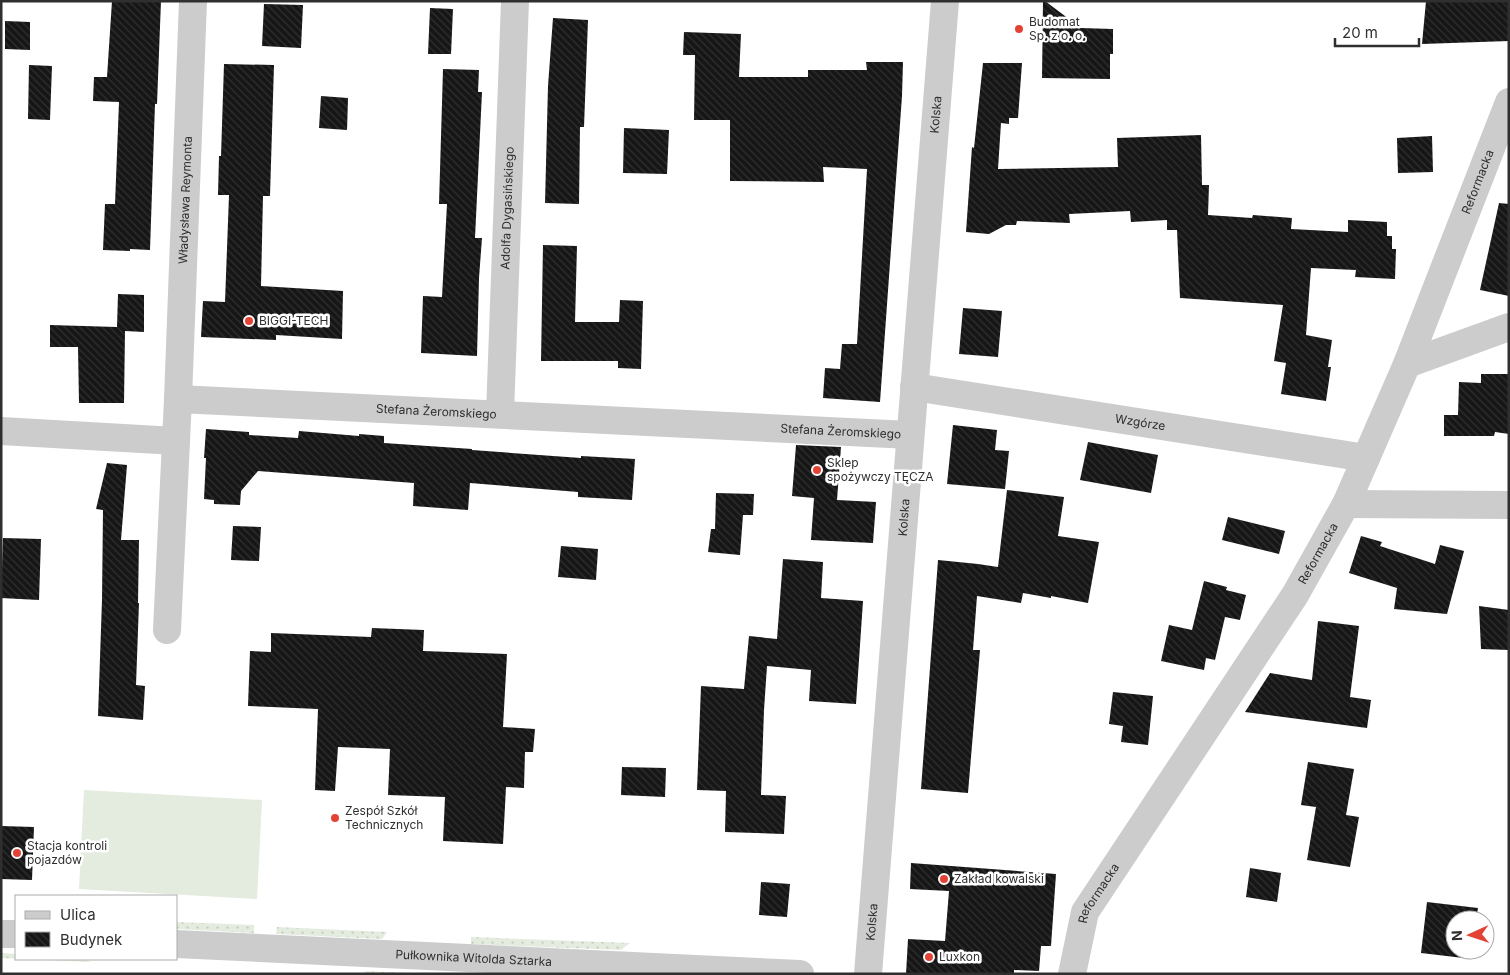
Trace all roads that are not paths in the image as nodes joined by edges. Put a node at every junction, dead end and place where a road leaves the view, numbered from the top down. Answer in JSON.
{"nodes":[{"id":1,"x":193,"y":1,"type":"edge"},
{"id":2,"x":515,"y":1,"type":"edge"},
{"id":3,"x":945,"y":1,"type":"edge"},
{"id":4,"x":1509,"y":102,"type":"edge"},
{"id":5,"x":1509,"y":327,"type":"edge"},
{"id":6,"x":1407,"y":364,"type":"junction"},
{"id":7,"x":914,"y":387,"type":"junction"},
{"id":8,"x":178,"y":399,"type":"junction"},
{"id":9,"x":500,"y":414,"type":"junction"},
{"id":10,"x":1,"y":431,"type":"edge"},
{"id":11,"x":910,"y":435,"type":"junction"},
{"id":12,"x":176,"y":441,"type":"junction"},
{"id":13,"x":1366,"y":458,"type":"junction"},
{"id":14,"x":1346,"y":504,"type":"junction"},
{"id":15,"x":1509,"y":505,"type":"edge"},
{"id":16,"x":167,"y":630,"type":"dead end"},
{"id":17,"x":1,"y":934,"type":"edge"},
{"id":18,"x":15,"y":934,"type":"edge"},
{"id":19,"x":178,"y":944,"type":"edge"},
{"id":20,"x":800,"y":974,"type":"edge"},
{"id":21,"x":868,"y":974,"type":"edge"},
{"id":22,"x":1072,"y":974,"type":"edge"}],
"edges":[{"from":1,"to":8,"type":"street","name":"Władysława Reymonta"},
{"from":2,"to":9,"type":"street","name":"Adolfa Dygasińskiego"},
{"from":3,"to":7,"type":"street","name":"Kolska"},
{"from":4,"to":6,"type":"street","name":"Reformacka"},
{"from":5,"to":6,"type":"street"},
{"from":6,"to":13,"type":"street","name":"Reformacka"},
{"from":7,"to":11,"type":"street","name":"Kolska"},
{"from":7,"to":13,"type":"street","name":"Wzgórze"},
{"from":8,"to":9,"type":"street","name":"Stefana Żeromskiego"},
{"from":8,"to":12,"type":"street"},
{"from":9,"to":11,"type":"street","name":"Stefana Żeromskiego"},
{"from":10,"to":12,"type":"street"},
{"from":11,"to":21,"type":"street","name":"Kolska"},
{"from":12,"to":16,"type":"street"},
{"from":13,"to":14,"type":"street","name":"Reformacka"},
{"from":14,"to":15,"type":"street"},
{"from":14,"to":22,"type":"street","name":"Reformacka"},
{"from":17,"to":18,"type":"street"},
{"from":19,"to":20,"type":"street","name":"Pułkownika Witolda Sztarka"}]}
